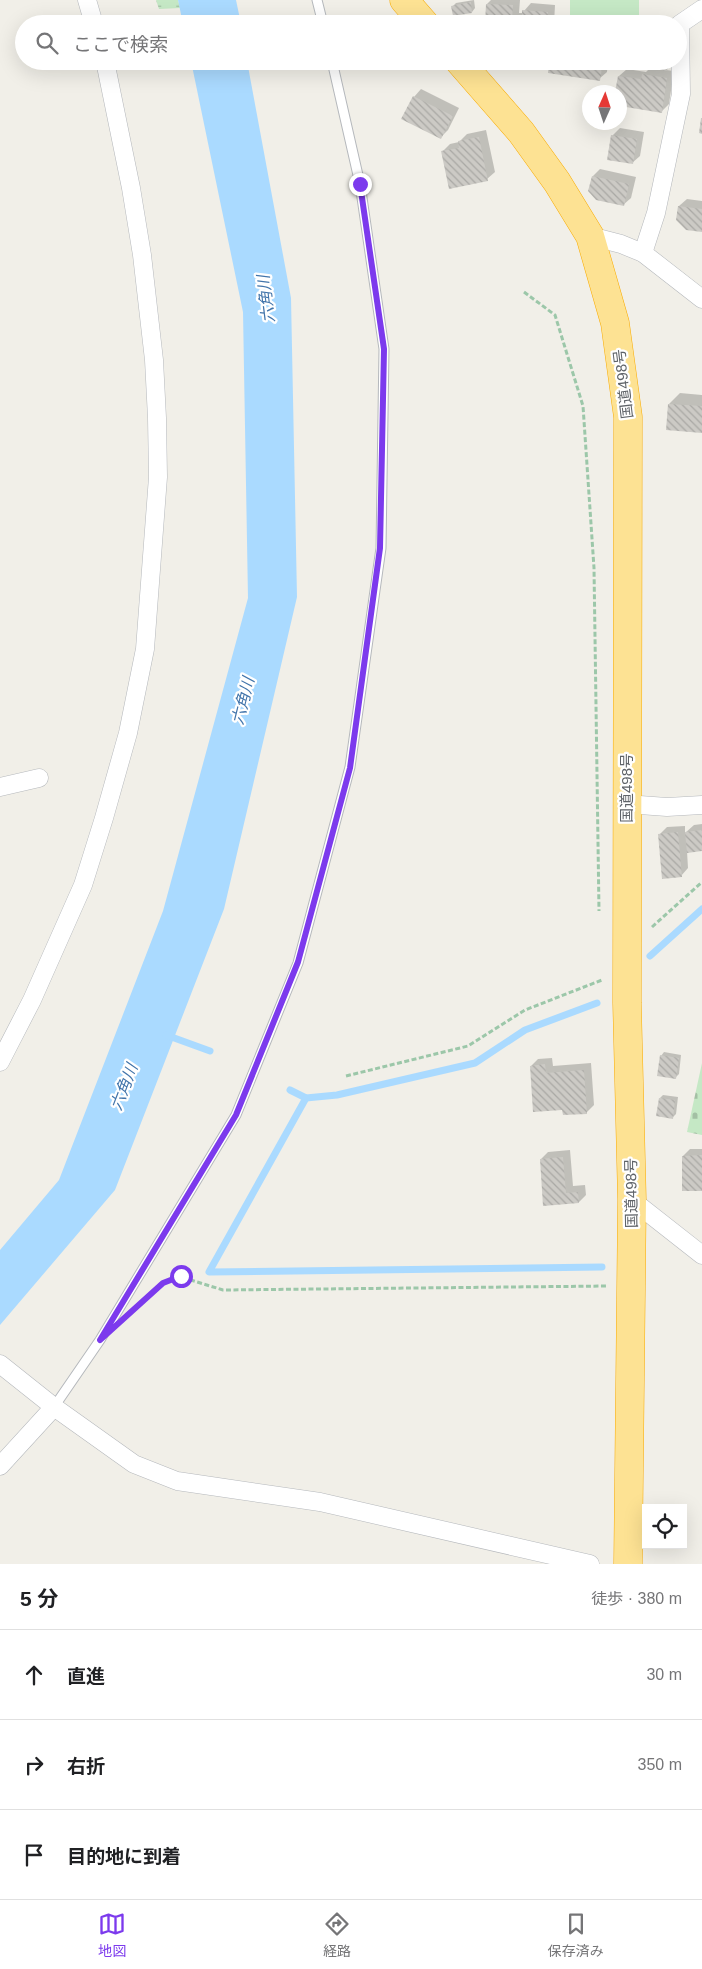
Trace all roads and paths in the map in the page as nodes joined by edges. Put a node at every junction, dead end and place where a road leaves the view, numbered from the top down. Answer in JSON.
{"nodes":[{"id":1,"x":87,"y":0,"type":"edge"},
{"id":2,"x":317,"y":0,"type":"edge"},
{"id":3,"x":404,"y":0,"type":"edge"},
{"id":4,"x":702,"y":9,"type":"edge"},
{"id":5,"x":91,"y":15,"type":"edge"},
{"id":6,"x":321,"y":15,"type":"edge"},
{"id":7,"x":417,"y":15,"type":"edge"},
{"id":8,"x":687,"y":19,"type":"edge"},
{"id":9,"x":107,"y":70,"type":"edge"},
{"id":10,"x":334,"y":70,"type":"edge"},
{"id":11,"x":467,"y":70,"type":"edge"},
{"id":12,"x":681,"y":70,"type":"edge"},
{"id":13,"x":590,"y":236,"type":"junction"},
{"id":14,"x":643,"y":253,"type":"junction"},
{"id":15,"x":524,"y":292,"type":"dead end"},
{"id":16,"x":702,"y":299,"type":"edge"},
{"id":17,"x":39,"y":778,"type":"dead end"},
{"id":18,"x":0,"y":787,"type":"edge"},
{"id":19,"x":626,"y":804,"type":"junction"},
{"id":20,"x":702,"y":805,"type":"edge"},
{"id":21,"x":702,"y":882,"type":"edge"},
{"id":22,"x":600,"y":913,"type":"dead end"},
{"id":23,"x":626,"y":950,"type":"junction"},
{"id":24,"x":600,"y":972,"type":"dead end"},
{"id":25,"x":600,"y":982,"type":"junction"},
{"id":26,"x":0,"y":1062,"type":"edge"},
{"id":27,"x":346,"y":1076,"type":"dead end"},
{"id":28,"x":632,"y":1200,"type":"junction"},
{"id":29,"x":702,"y":1255,"type":"edge"},
{"id":30,"x":631,"y":1286,"type":"junction"},
{"id":31,"x":142,"y":1302,"type":"dead end"},
{"id":32,"x":0,"y":1364,"type":"edge"},
{"id":33,"x":49,"y":1402,"type":"junction"},
{"id":34,"x":0,"y":1466,"type":"edge"},
{"id":35,"x":590,"y":1564,"type":"edge"},
{"id":36,"x":628,"y":1564,"type":"edge"}],
"edges":[{"from":1,"to":5,"type":"street"},
{"from":2,"to":6,"type":"lane"},
{"from":3,"to":7,"type":"highway"},
{"from":4,"to":8,"type":"street"},
{"from":9,"to":26,"type":"street"},
{"from":10,"to":33,"type":"lane"},
{"from":11,"to":13,"type":"highway","name":"国道498号"},
{"from":12,"to":14,"type":"street"},
{"from":13,"to":14,"type":"street"},
{"from":13,"to":19,"type":"highway","name":"国道498号"},
{"from":14,"to":16,"type":"street"},
{"from":15,"to":22,"type":"path"},
{"from":17,"to":18,"type":"street"},
{"from":19,"to":20,"type":"street"},
{"from":19,"to":23,"type":"highway","name":"国道498号"},
{"from":21,"to":23,"type":"path"},
{"from":23,"to":25,"type":"path"},
{"from":23,"to":28,"type":"highway","name":"国道498号"},
{"from":24,"to":25,"type":"path"},
{"from":25,"to":27,"type":"path"},
{"from":28,"to":29,"type":"street"},
{"from":28,"to":30,"type":"highway","name":"国道498号"},
{"from":30,"to":31,"type":"path"},
{"from":30,"to":36,"type":"highway","name":"国道498号"},
{"from":32,"to":33,"type":"street"},
{"from":33,"to":34,"type":"street"},
{"from":33,"to":35,"type":"street"}]}
